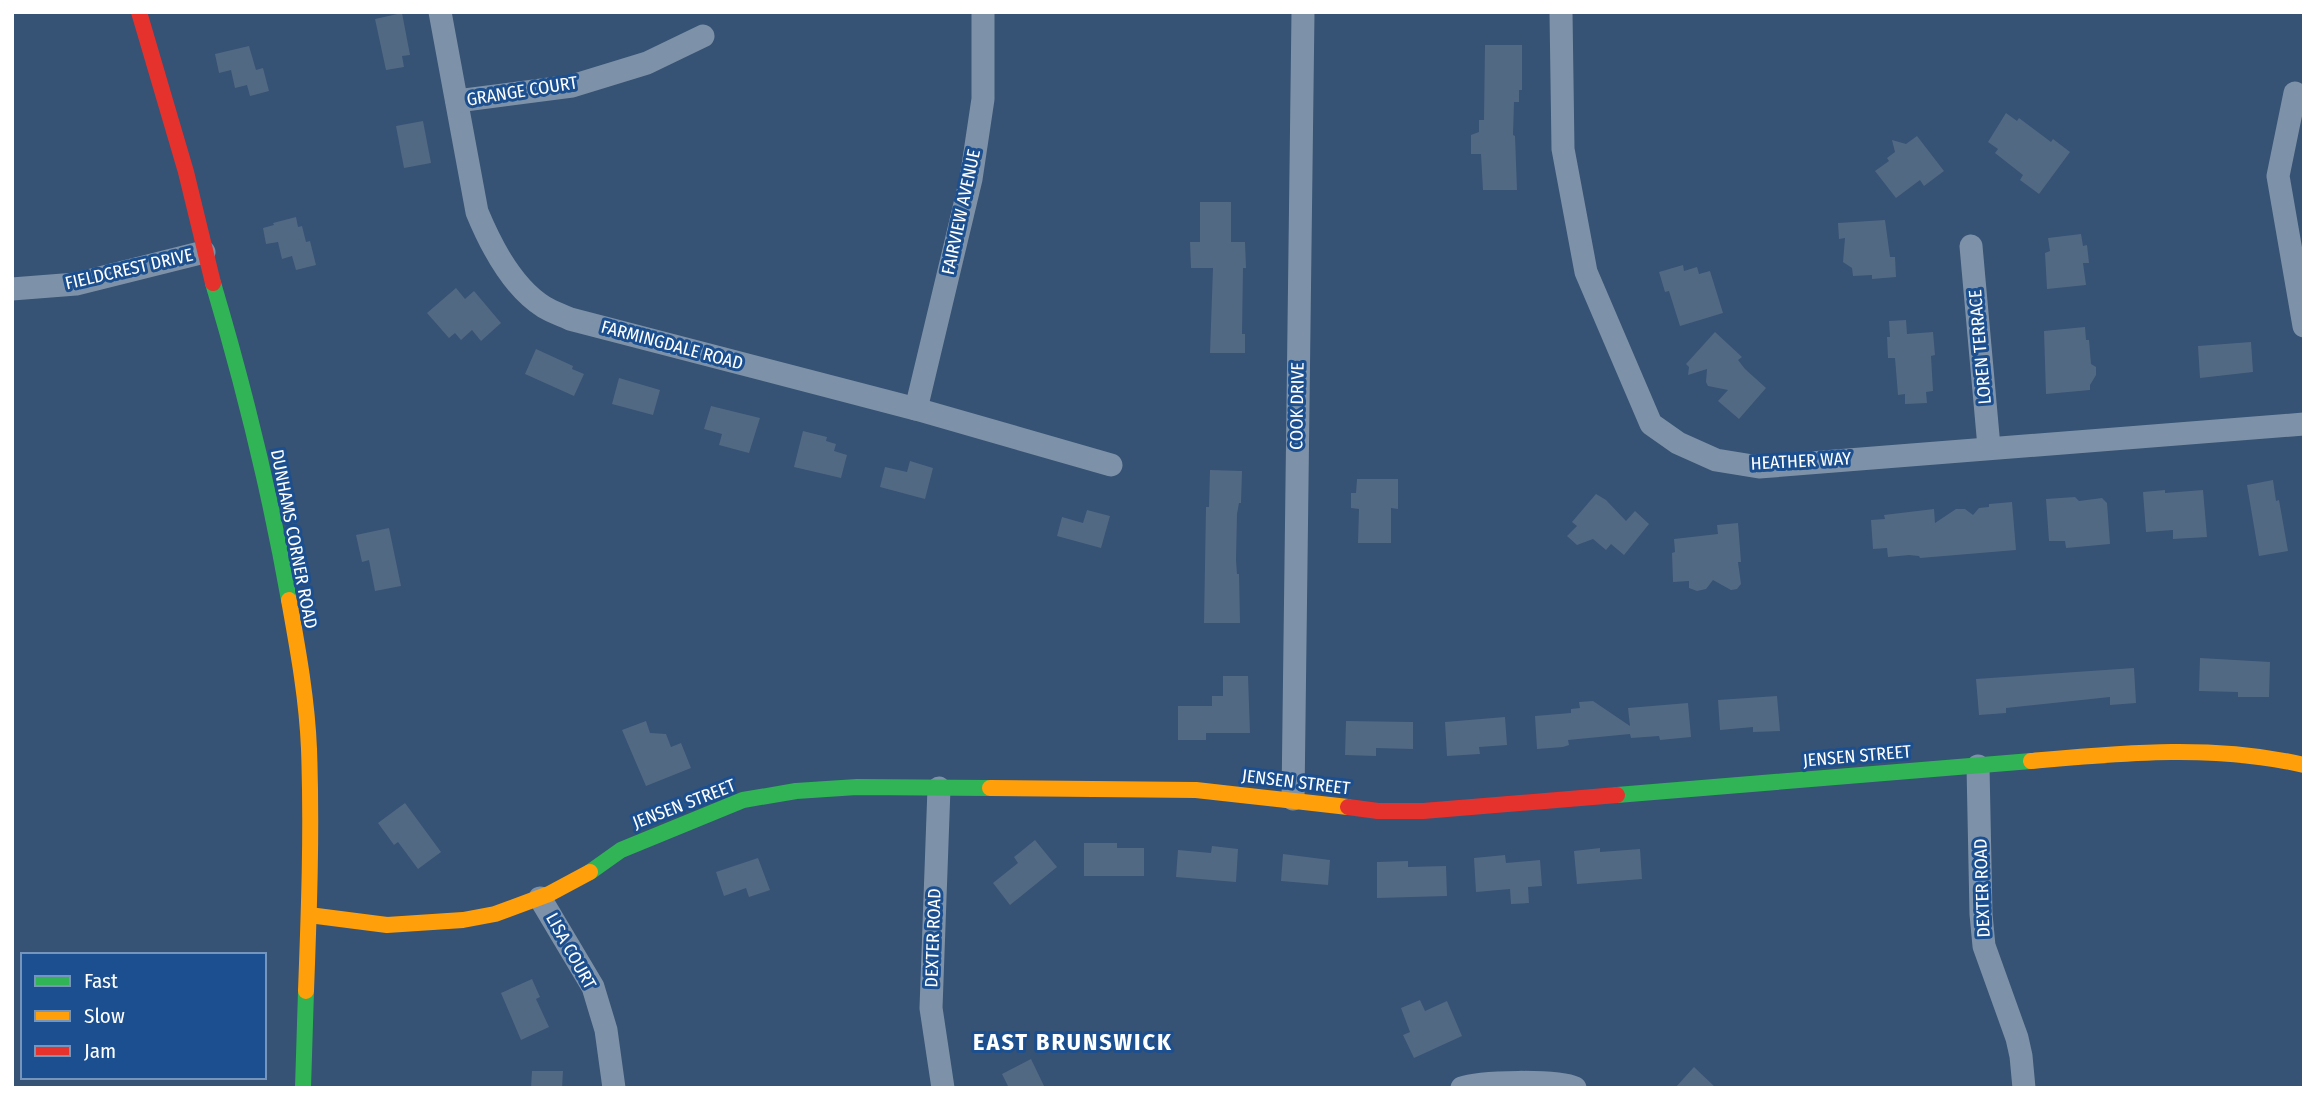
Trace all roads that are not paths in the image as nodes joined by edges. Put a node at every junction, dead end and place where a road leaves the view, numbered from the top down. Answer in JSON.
{"nodes":[{"id":1,"x":139,"y":12,"type":"edge"},
{"id":2,"x":440,"y":12,"type":"edge"},
{"id":3,"x":983,"y":12,"type":"edge"},
{"id":4,"x":1303,"y":12,"type":"edge"},
{"id":5,"x":1560,"y":12,"type":"edge"},
{"id":6,"x":704,"y":36,"type":"dead end"},
{"id":7,"x":2295,"y":93,"type":"dead end"},
{"id":8,"x":457,"y":101,"type":"junction"},
{"id":9,"x":1971,"y":246,"type":"dead end"},
{"id":10,"x":204,"y":252,"type":"junction"},
{"id":11,"x":12,"y":289,"type":"edge"},
{"id":12,"x":2304,"y":326,"type":"edge"},
{"id":13,"x":916,"y":409,"type":"junction"},
{"id":14,"x":2304,"y":424,"type":"edge"},
{"id":15,"x":1989,"y":447,"type":"junction"},
{"id":16,"x":1111,"y":465,"type":"dead end"},
{"id":17,"x":2304,"y":765,"type":"edge"},
{"id":18,"x":1978,"y":766,"type":"junction"},
{"id":19,"x":939,"y":788,"type":"junction"},
{"id":20,"x":1293,"y":799,"type":"junction"},
{"id":21,"x":540,"y":898,"type":"junction"},
{"id":22,"x":309,"y":915,"type":"junction"},
{"id":23,"x":303,"y":1088,"type":"edge"},
{"id":24,"x":614,"y":1088,"type":"edge"},
{"id":25,"x":943,"y":1088,"type":"edge"},
{"id":26,"x":1462,"y":1088,"type":"edge"},
{"id":27,"x":1575,"y":1088,"type":"edge"},
{"id":28,"x":2024,"y":1088,"type":"edge"}],
"edges":[{"from":1,"to":10,"type":"street","name":"DUNHAMS CORNER ROAD"},
{"from":2,"to":8,"type":"street","name":"FARMINGDALE ROAD"},
{"from":3,"to":13,"type":"street","name":"FAIRVIEW AVENUE"},
{"from":4,"to":20,"type":"street","name":"COOK DRIVE"},
{"from":5,"to":15,"type":"street","name":"HEATHER WAY"},
{"from":6,"to":8,"type":"street","name":"GRANGE COURT"},
{"from":7,"to":12,"type":"street"},
{"from":8,"to":13,"type":"street","name":"FARMINGDALE ROAD"},
{"from":9,"to":15,"type":"street","name":"LOREN TERRACE"},
{"from":10,"to":11,"type":"street","name":"FIELDCREST DRIVE"},
{"from":10,"to":22,"type":"street","name":"DUNHAMS CORNER ROAD"},
{"from":13,"to":16,"type":"street","name":"FARMINGDALE ROAD"},
{"from":14,"to":15,"type":"street","name":"HEATHER WAY"},
{"from":17,"to":18,"type":"street","name":"JENSEN STREET"},
{"from":18,"to":20,"type":"street","name":"JENSEN STREET"},
{"from":18,"to":28,"type":"street","name":"DEXTER ROAD"},
{"from":19,"to":20,"type":"street","name":"JENSEN STREET"},
{"from":19,"to":21,"type":"street","name":"JENSEN STREET"},
{"from":19,"to":25,"type":"street","name":"DEXTER ROAD"},
{"from":21,"to":22,"type":"street","name":"JENSEN STREET"},
{"from":21,"to":24,"type":"street","name":"LISA COURT"},
{"from":22,"to":23,"type":"street","name":"DUNHAMS CORNER ROAD"},
{"from":26,"to":27,"type":"street"}]}
